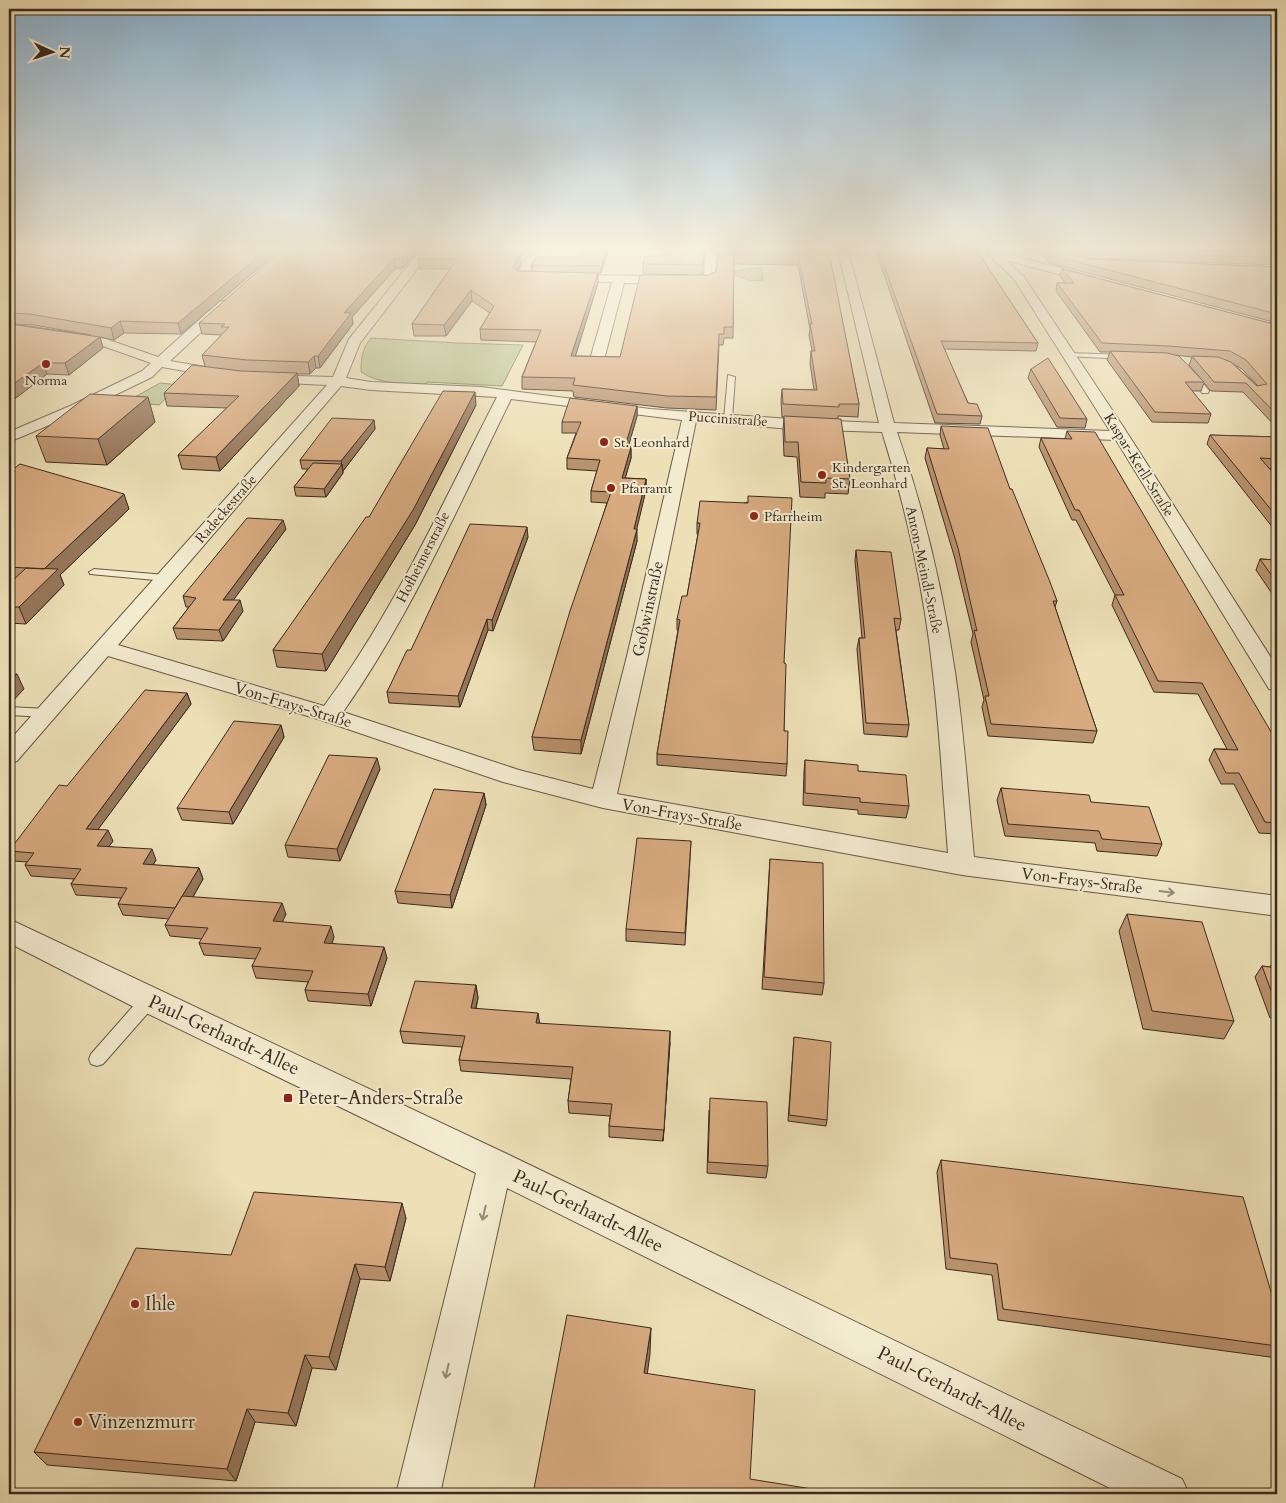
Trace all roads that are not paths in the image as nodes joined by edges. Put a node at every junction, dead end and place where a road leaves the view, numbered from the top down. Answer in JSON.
{"nodes":[{"id":1,"x":205,"y":321,"type":"edge"},
{"id":2,"x":371,"y":321,"type":"edge"},
{"id":3,"x":608,"y":321,"type":"edge"},
{"id":4,"x":861,"y":321,"type":"edge"},
{"id":5,"x":1046,"y":321,"type":"edge"},
{"id":6,"x":9,"y":329,"type":"edge"},
{"id":7,"x":598,"y":356,"type":"edge"},
{"id":8,"x":1068,"y":356,"type":"junction"},
{"id":9,"x":1138,"y":357,"type":"edge"},
{"id":10,"x":160,"y":361,"type":"junction"},
{"id":11,"x":1185,"y":369,"type":"edge"},
{"id":12,"x":230,"y":375,"type":"edge"},
{"id":13,"x":249,"y":377,"type":"edge"},
{"id":14,"x":731,"y":377,"type":"dead end"},
{"id":15,"x":338,"y":380,"type":"junction"},
{"id":16,"x":1205,"y":390,"type":"edge"},
{"id":17,"x":506,"y":394,"type":"junction"},
{"id":18,"x":690,"y":416,"type":"junction"},
{"id":19,"x":728,"y":419,"type":"junction"},
{"id":20,"x":888,"y":428,"type":"junction"},
{"id":21,"x":1121,"y":436,"type":"junction"},
{"id":22,"x":9,"y":437,"type":"edge"},
{"id":23,"x":94,"y":572,"type":"dead end"},
{"id":24,"x":166,"y":578,"type":"junction"},
{"id":25,"x":104,"y":648,"type":"junction"},
{"id":26,"x":1277,"y":684,"type":"edge"},
{"id":27,"x":9,"y":711,"type":"edge"},
{"id":28,"x":47,"y":713,"type":"junction"},
{"id":29,"x":329,"y":715,"type":"junction"},
{"id":30,"x":9,"y":756,"type":"edge"},
{"id":31,"x":603,"y":800,"type":"junction"},
{"id":32,"x":962,"y":865,"type":"junction"},
{"id":33,"x":1277,"y":906,"type":"edge"},
{"id":34,"x":9,"y":930,"type":"edge"},
{"id":35,"x":149,"y":1000,"type":"junction"},
{"id":36,"x":97,"y":1059,"type":"dead end"},
{"id":37,"x":495,"y":1166,"type":"junction"},
{"id":38,"x":418,"y":1494,"type":"edge"},
{"id":39,"x":1167,"y":1494,"type":"edge"}],
"edges":[{"from":1,"to":10,"type":"street"},
{"from":2,"to":15,"type":"street","name":"Radeckestraße"},
{"from":3,"to":7,"type":"street"},
{"from":4,"to":20,"type":"street","name":"Anton-Meindl-Straße"},
{"from":5,"to":8,"type":"street","name":"Kaspar-Kerll-Straße"},
{"from":6,"to":10,"type":"street"},
{"from":8,"to":9,"type":"lane"},
{"from":8,"to":21,"type":"street","name":"Kaspar-Kerll-Straße"},
{"from":10,"to":12,"type":"street"},
{"from":10,"to":22,"type":"street"},
{"from":11,"to":16,"type":"lane"},
{"from":13,"to":15,"type":"street","name":"Puccinistraße"},
{"from":14,"to":19,"type":"lane"},
{"from":15,"to":17,"type":"street","name":"Puccinistraße"},
{"from":15,"to":24,"type":"street","name":"Radeckestraße"},
{"from":17,"to":18,"type":"street","name":"Puccinistraße"},
{"from":17,"to":29,"type":"street","name":"Hofheimerstraße"},
{"from":18,"to":19,"type":"street","name":"Puccinistraße"},
{"from":18,"to":31,"type":"street","name":"Goßwinstraße"},
{"from":19,"to":20,"type":"street","name":"Puccinistraße"},
{"from":20,"to":21,"type":"street","name":"Puccinistraße"},
{"from":20,"to":32,"type":"street","name":"Anton-Meindl-Straße"},
{"from":21,"to":26,"type":"street","name":"Kaspar-Kerll-Straße"},
{"from":23,"to":24,"type":"lane"},
{"from":24,"to":25,"type":"street","name":"Radeckestraße"},
{"from":25,"to":28,"type":"street","name":"Radeckestraße"},
{"from":25,"to":29,"type":"street","name":"Von-Frays-Straße"},
{"from":27,"to":28,"type":"lane"},
{"from":28,"to":30,"type":"street","name":"Radeckestraße"},
{"from":29,"to":31,"type":"street","name":"Von-Frays-Straße"},
{"from":31,"to":32,"type":"street","name":"Von-Frays-Straße"},
{"from":32,"to":33,"type":"street","name":"Von-Frays-Straße","one_way":true},
{"from":34,"to":35,"type":"street","name":"Paul-Gerhardt-Allee"},
{"from":35,"to":36,"type":"lane"},
{"from":35,"to":37,"type":"street","name":"Paul-Gerhardt-Allee"},
{"from":37,"to":38,"type":"street","one_way":true},
{"from":37,"to":39,"type":"street","name":"Paul-Gerhardt-Allee"}]}
